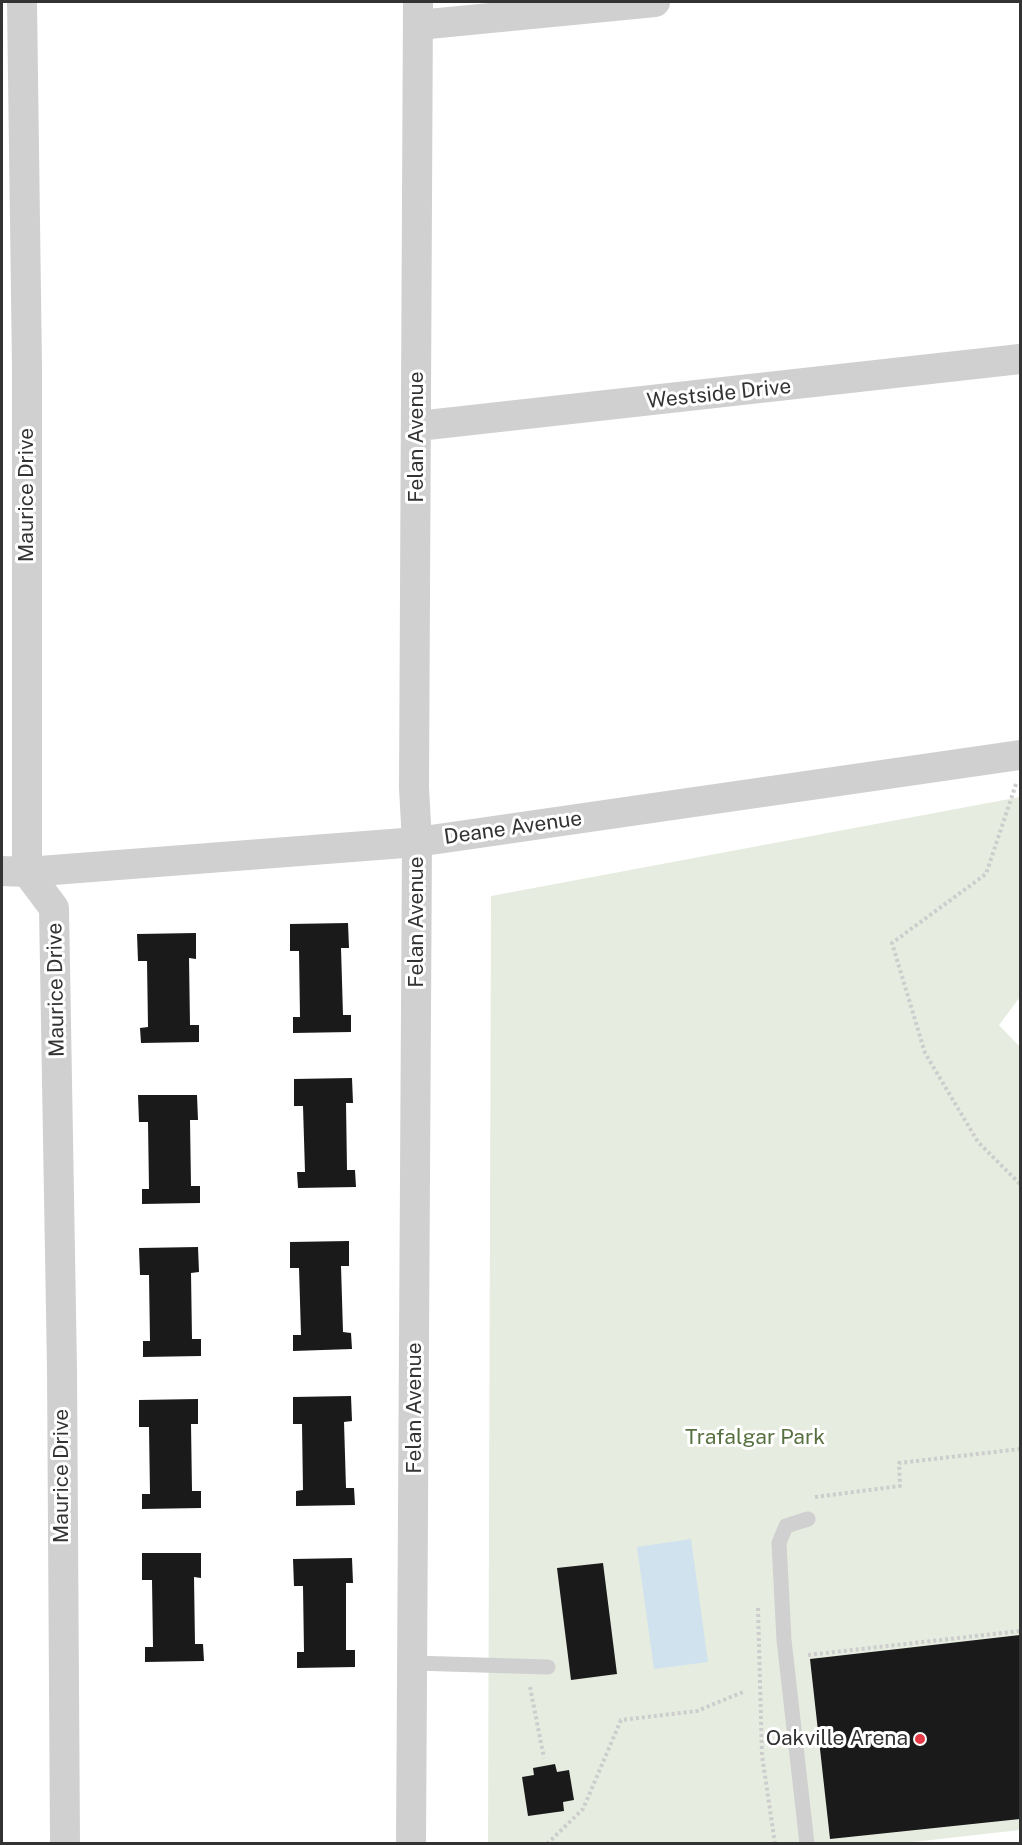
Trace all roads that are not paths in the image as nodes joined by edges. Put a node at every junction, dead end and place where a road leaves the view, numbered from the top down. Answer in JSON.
{"nodes":[{"id":1,"x":22,"y":2,"type":"edge"},
{"id":2,"x":655,"y":2,"type":"edge"},
{"id":3,"x":418,"y":13,"type":"edge"},
{"id":4,"x":1020,"y":359,"type":"edge"},
{"id":5,"x":418,"y":426,"type":"junction"},
{"id":6,"x":1019,"y":768,"type":"edge"},
{"id":7,"x":417,"y":842,"type":"junction"},
{"id":8,"x":14,"y":872,"type":"edge"},
{"id":9,"x":808,"y":1519,"type":"dead end"},
{"id":10,"x":413,"y":1663,"type":"junction"},
{"id":11,"x":548,"y":1667,"type":"dead end"},
{"id":12,"x":65,"y":1844,"type":"edge"},
{"id":13,"x":411,"y":1844,"type":"edge"},
{"id":14,"x":807,"y":1844,"type":"edge"}],
"edges":[{"from":1,"to":8,"type":"street","name":"Maurice Drive"},
{"from":2,"to":3,"type":"street"},
{"from":3,"to":5,"type":"street","name":"Felan Avenue"},
{"from":4,"to":5,"type":"street","name":"Westside Drive"},
{"from":5,"to":7,"type":"street","name":"Felan Avenue"},
{"from":6,"to":7,"type":"street","name":"Deane Avenue"},
{"from":7,"to":8,"type":"street","name":"Deane Avenue"},
{"from":7,"to":10,"type":"street","name":"Felan Avenue"},
{"from":8,"to":12,"type":"street","name":"Maurice Drive"},
{"from":9,"to":14,"type":"lane"},
{"from":10,"to":11,"type":"lane"},
{"from":10,"to":13,"type":"street","name":"Felan Avenue"}]}
